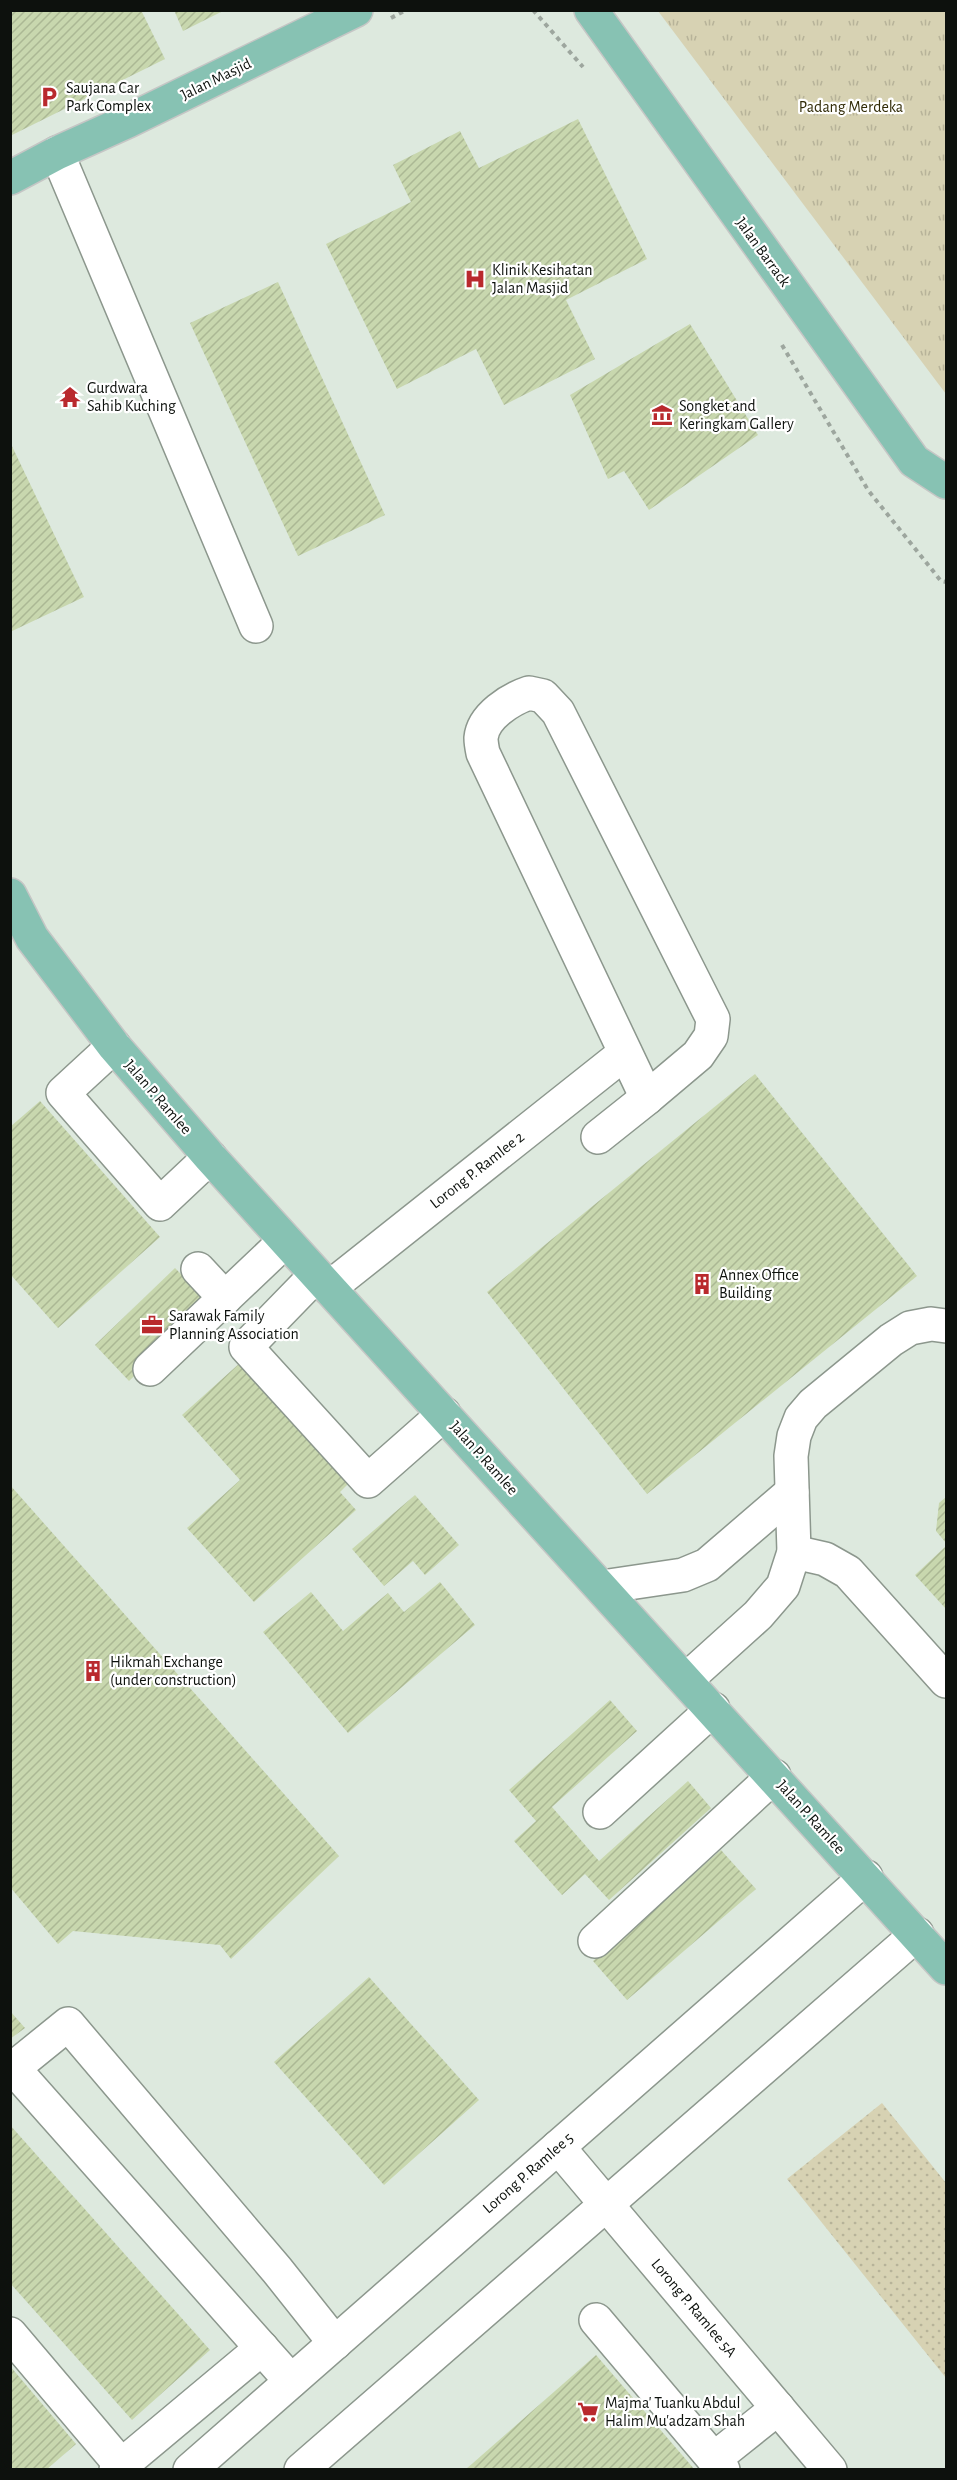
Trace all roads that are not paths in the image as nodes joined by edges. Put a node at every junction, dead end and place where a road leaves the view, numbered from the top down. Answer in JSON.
{"nodes":[{"id":1,"x":356,"y":10,"type":"edge"},
{"id":2,"x":591,"y":10,"type":"edge"},
{"id":3,"x":57,"y":153,"type":"junction"},
{"id":4,"x":10,"y":178,"type":"edge"},
{"id":5,"x":946,"y":482,"type":"edge"},
{"id":6,"x":255,"y":626,"type":"dead end"},
{"id":7,"x":10,"y":895,"type":"edge"},
{"id":8,"x":21,"y":931,"type":"edge"},
{"id":9,"x":114,"y":1046,"type":"junction"},
{"id":10,"x":625,"y":1053,"type":"junction"},
{"id":11,"x":647,"y":1098,"type":"junction"},
{"id":12,"x":598,"y":1137,"type":"dead end"},
{"id":13,"x":210,"y":1157,"type":"junction"},
{"id":14,"x":285,"y":1241,"type":"junction"},
{"id":15,"x":198,"y":1269,"type":"dead end"},
{"id":16,"x":323,"y":1281,"type":"junction"},
{"id":17,"x":225,"y":1298,"type":"junction"},
{"id":18,"x":946,"y":1326,"type":"edge"},
{"id":19,"x":150,"y":1369,"type":"dead end"},
{"id":20,"x":444,"y":1414,"type":"junction"},
{"id":21,"x":792,"y":1492,"type":"junction"},
{"id":22,"x":794,"y":1552,"type":"junction"},
{"id":23,"x":602,"y":1587,"type":"junction"},
{"id":24,"x":686,"y":1680,"type":"junction"},
{"id":25,"x":946,"y":1681,"type":"edge"},
{"id":26,"x":713,"y":1709,"type":"junction"},
{"id":27,"x":774,"y":1776,"type":"junction"},
{"id":28,"x":600,"y":1812,"type":"dead end"},
{"id":29,"x":866,"y":1877,"type":"junction"},
{"id":30,"x":917,"y":1934,"type":"junction"},
{"id":31,"x":595,"y":1941,"type":"dead end"},
{"id":32,"x":946,"y":1968,"type":"edge"},
{"id":33,"x":12,"y":2070,"type":"edge"},
{"id":34,"x":558,"y":2147,"type":"junction"},
{"id":35,"x":606,"y":2204,"type":"junction"},
{"id":36,"x":596,"y":2320,"type":"dead end"},
{"id":37,"x":10,"y":2334,"type":"edge"},
{"id":38,"x":334,"y":2343,"type":"junction"},
{"id":39,"x":262,"y":2348,"type":"junction"},
{"id":40,"x":291,"y":2381,"type":"junction"},
{"id":41,"x":778,"y":2408,"type":"junction"},
{"id":42,"x":718,"y":2464,"type":"edge"},
{"id":43,"x":119,"y":2467,"type":"edge"},
{"id":44,"x":190,"y":2469,"type":"edge"},
{"id":45,"x":301,"y":2469,"type":"edge"},
{"id":46,"x":830,"y":2469,"type":"edge"}],
"edges":[{"from":1,"to":3,"type":"main road","name":"Jalan Masjid"},
{"from":2,"to":5,"type":"main road","name":"Jalan Barrack"},
{"from":3,"to":4,"type":"main road","name":"Jalan Masjid"},
{"from":3,"to":6,"type":"street"},
{"from":7,"to":8,"type":"main road","name":"Jalan P. Ramlee"},
{"from":8,"to":9,"type":"main road","name":"Jalan P. Ramlee"},
{"from":9,"to":13,"type":"main road","name":"Jalan P. Ramlee"},
{"from":9,"to":13,"type":"street"},
{"from":10,"to":11,"type":"street"},
{"from":10,"to":11,"type":"street"},
{"from":10,"to":16,"type":"street","name":"Lorong P. Ramlee 2"},
{"from":11,"to":12,"type":"street"},
{"from":13,"to":14,"type":"main road","name":"Jalan P. Ramlee"},
{"from":14,"to":16,"type":"main road","name":"Jalan P. Ramlee"},
{"from":14,"to":17,"type":"street"},
{"from":15,"to":17,"type":"street"},
{"from":16,"to":20,"type":"main road","name":"Jalan P. Ramlee"},
{"from":16,"to":20,"type":"street","name":"Lorong P. Ramlee 2"},
{"from":17,"to":19,"type":"street"},
{"from":18,"to":21,"type":"street"},
{"from":20,"to":23,"type":"main road","name":"Jalan P. Ramlee"},
{"from":21,"to":22,"type":"street"},
{"from":21,"to":23,"type":"street"},
{"from":22,"to":24,"type":"street"},
{"from":22,"to":25,"type":"street"},
{"from":23,"to":24,"type":"main road","name":"Jalan P. Ramlee"},
{"from":24,"to":26,"type":"main road","name":"Jalan P. Ramlee"},
{"from":26,"to":27,"type":"main road","name":"Jalan P. Ramlee"},
{"from":26,"to":28,"type":"street"},
{"from":27,"to":29,"type":"main road","name":"Jalan P. Ramlee"},
{"from":27,"to":31,"type":"street"},
{"from":29,"to":30,"type":"main road","name":"Jalan P. Ramlee"},
{"from":29,"to":34,"type":"street","name":"Lorong P. Ramlee 5"},
{"from":30,"to":32,"type":"main road","name":"Jalan P. Ramlee"},
{"from":30,"to":35,"type":"street"},
{"from":33,"to":38,"type":"street"},
{"from":33,"to":39,"type":"street"},
{"from":34,"to":35,"type":"street","name":"Lorong P. Ramlee 5A"},
{"from":34,"to":38,"type":"street","name":"Lorong P. Ramlee 5"},
{"from":35,"to":41,"type":"street","name":"Lorong P. Ramlee 5A"},
{"from":35,"to":45,"type":"street"},
{"from":36,"to":42,"type":"street"},
{"from":37,"to":43,"type":"street"},
{"from":38,"to":40,"type":"street","name":"Lorong P. Ramlee 5"},
{"from":39,"to":40,"type":"street"},
{"from":39,"to":43,"type":"street"},
{"from":40,"to":44,"type":"street","name":"Lorong P. Ramlee 5"},
{"from":41,"to":42,"type":"street"},
{"from":41,"to":46,"type":"street","name":"Lorong P. Ramlee 5A"}]}
